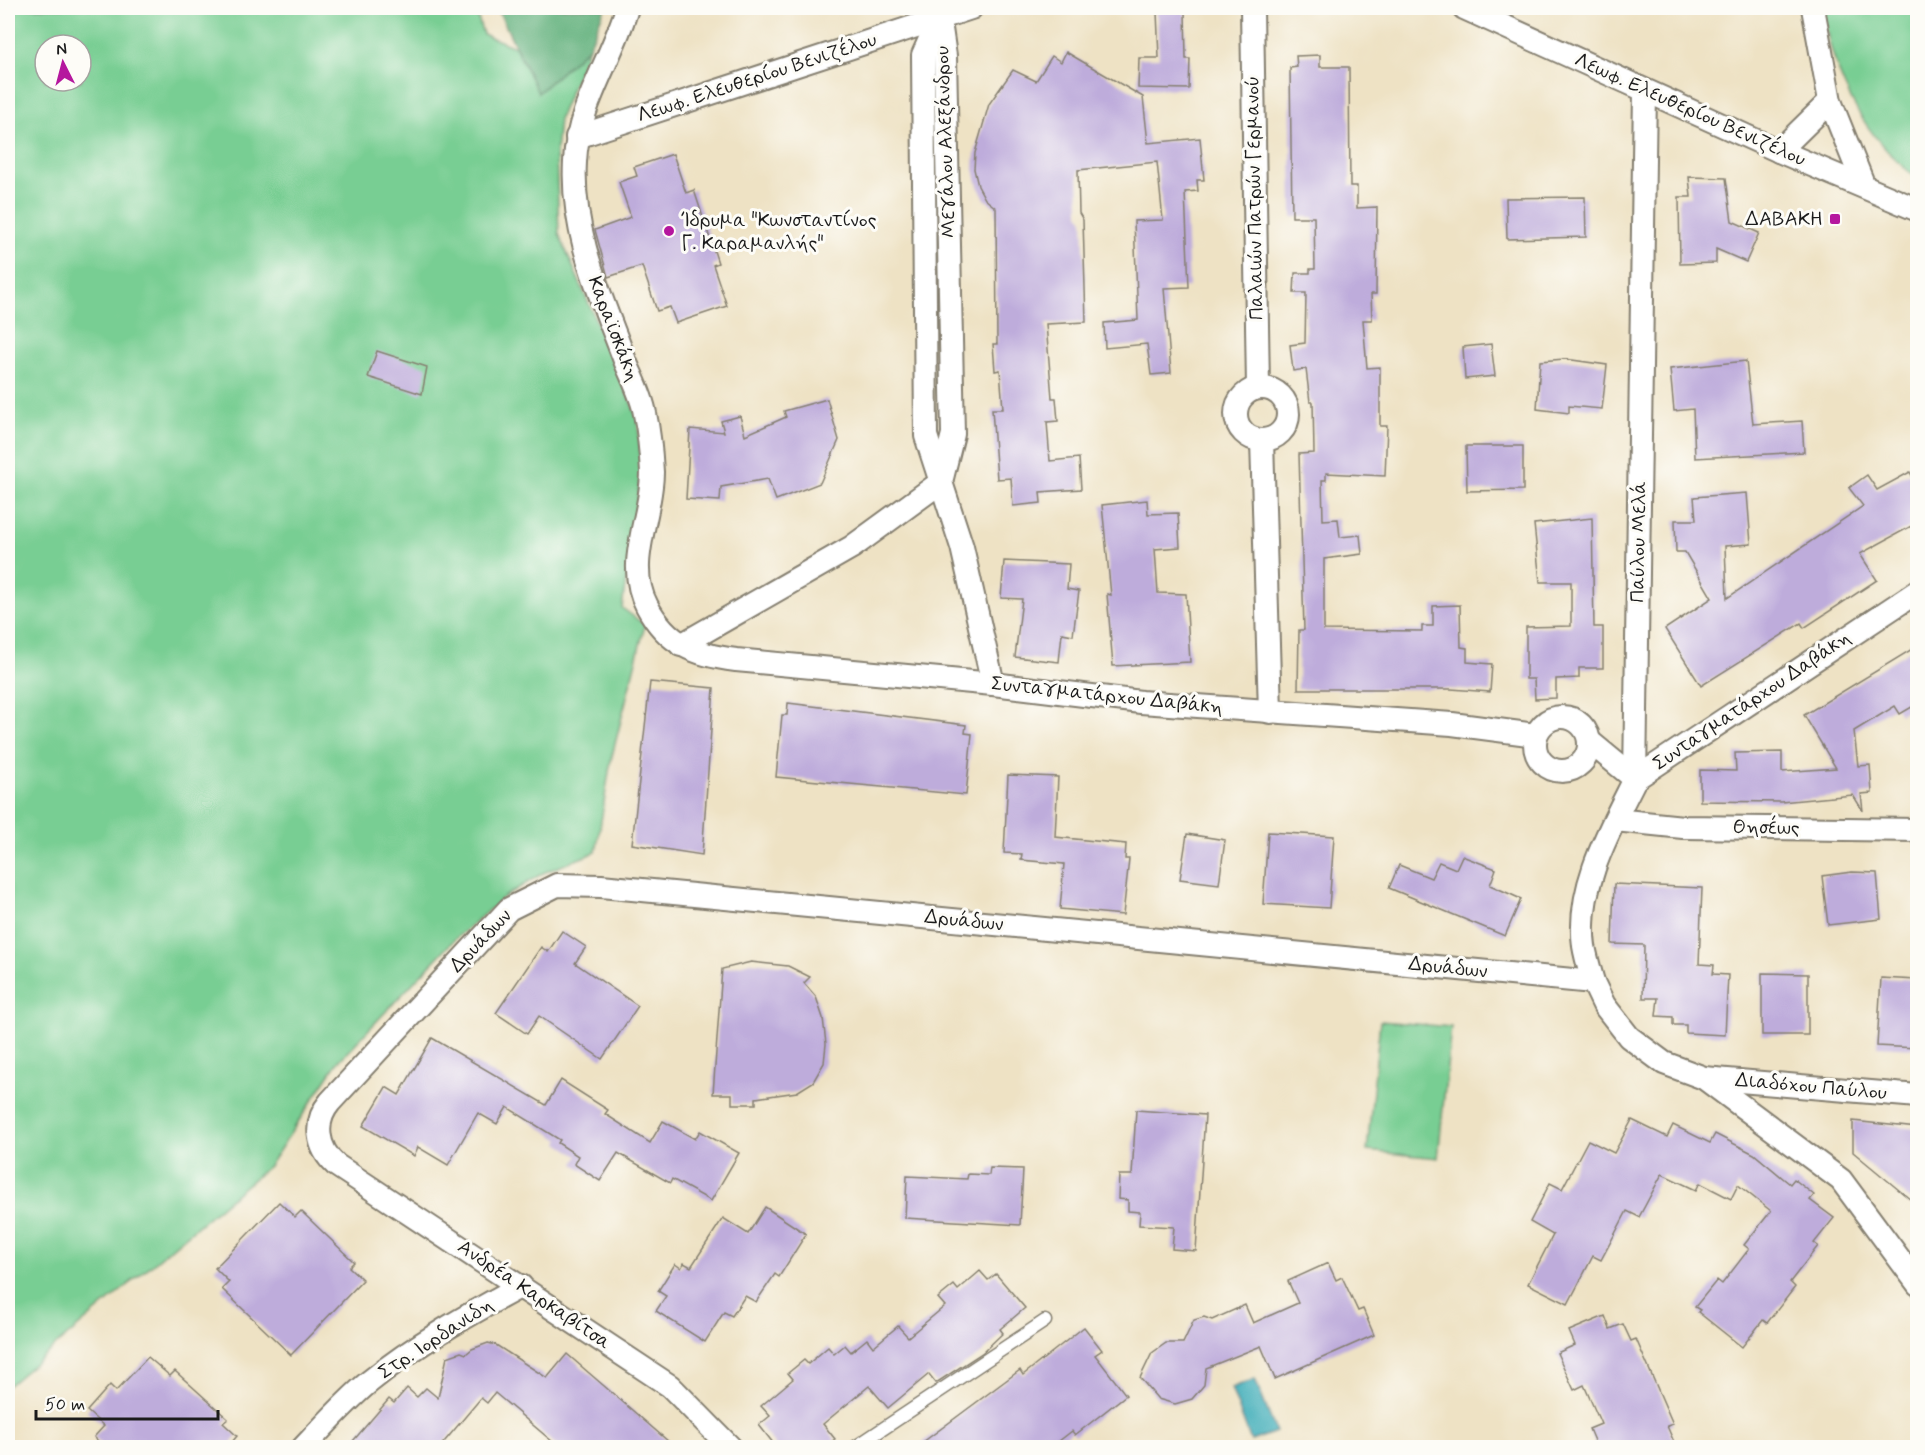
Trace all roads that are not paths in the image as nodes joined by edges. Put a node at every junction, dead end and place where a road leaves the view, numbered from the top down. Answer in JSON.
{"nodes":[{"id":1,"x":627,"y":8,"type":"edge"},
{"id":2,"x":971,"y":8,"type":"edge"},
{"id":3,"x":1252,"y":8,"type":"edge"},
{"id":4,"x":1464,"y":8,"type":"edge"},
{"id":5,"x":1813,"y":8,"type":"edge"},
{"id":6,"x":938,"y":13,"type":"edge"},
{"id":7,"x":1645,"y":91,"type":"junction"},
{"id":8,"x":1830,"y":101,"type":"junction"},
{"id":9,"x":577,"y":136,"type":"junction"},
{"id":10,"x":1779,"y":151,"type":"junction"},
{"id":11,"x":1864,"y":186,"type":"junction"},
{"id":12,"x":1917,"y":210,"type":"edge"},
{"id":13,"x":1258,"y":388,"type":"junction"},
{"id":14,"x":1262,"y":440,"type":"junction"},
{"id":15,"x":941,"y":482,"type":"junction"},
{"id":16,"x":1917,"y":591,"type":"edge"},
{"id":17,"x":681,"y":645,"type":"junction"},
{"id":18,"x":993,"y":684,"type":"junction"},
{"id":19,"x":1270,"y":712,"type":"junction"},
{"id":20,"x":1536,"y":735,"type":"junction"},
{"id":21,"x":1589,"y":741,"type":"junction"},
{"id":22,"x":1635,"y":779,"type":"junction"},
{"id":23,"x":1615,"y":819,"type":"junction"},
{"id":24,"x":1917,"y":830,"type":"edge"},
{"id":25,"x":1593,"y":982,"type":"junction"},
{"id":26,"x":1704,"y":1078,"type":"junction"},
{"id":27,"x":1917,"y":1096,"type":"edge"},
{"id":28,"x":327,"y":1156,"type":"joint"},
{"id":29,"x":1917,"y":1284,"type":"edge"},
{"id":30,"x":521,"y":1286,"type":"junction"},
{"id":31,"x":1045,"y":1321,"type":"dead end"},
{"id":32,"x":303,"y":1448,"type":"edge"},
{"id":33,"x":731,"y":1448,"type":"edge"},
{"id":34,"x":854,"y":1448,"type":"edge"}],
"edges":[{"from":1,"to":9,"type":"street","name":"Καραϊσκάκη"},
{"from":2,"to":6,"type":"street","name":"Λεωφ. Ελευθερίου Βενιζέλου"},
{"from":3,"to":13,"type":"street","name":"Παλαιών Πατρών Γερμανού"},
{"from":4,"to":7,"type":"street","name":"Λεωφ. Ελευθερίου Βενιζέλου"},
{"from":5,"to":8,"type":"street"},
{"from":6,"to":9,"type":"street","name":"Λεωφ. Ελευθερίου Βενιζέλου"},
{"from":6,"to":15,"type":"street","name":"Μεγάλου Αλεξάνδρου"},
{"from":7,"to":10,"type":"street","name":"Λεωφ. Ελευθερίου Βενιζέλου"},
{"from":7,"to":22,"type":"street","name":"Παύλου Μελά"},
{"from":8,"to":10,"type":"street"},
{"from":8,"to":11,"type":"street"},
{"from":9,"to":17,"type":"street","name":"Καραϊσκάκη"},
{"from":10,"to":11,"type":"street","name":"Λεωφ. Ελευθερίου Βενιζέλου"},
{"from":11,"to":12,"type":"street","name":"Λεωφ. Ελευθερίου Βενιζέλου"},
{"from":13,"to":14,"type":"street"},
{"from":13,"to":14,"type":"street"},
{"from":14,"to":19,"type":"street"},
{"from":15,"to":17,"type":"street"},
{"from":15,"to":18,"type":"street"},
{"from":16,"to":22,"type":"street","name":"Συνταγματάρχου Δαβάκη"},
{"from":17,"to":18,"type":"street","name":"Συνταγματάρχου Δαβάκη"},
{"from":18,"to":19,"type":"street","name":"Συνταγματάρχου Δαβάκη"},
{"from":19,"to":20,"type":"street","name":"Συνταγματάρχου Δαβάκη"},
{"from":20,"to":21,"type":"street"},
{"from":20,"to":21,"type":"street"},
{"from":21,"to":22,"type":"street","name":"Συνταγματάρχου Δαβάκη"},
{"from":22,"to":23,"type":"street","name":"Παύλου Μελά"},
{"from":23,"to":24,"type":"street","name":"Θησέως"},
{"from":23,"to":25,"type":"street","name":"Παύλου Μελά"},
{"from":25,"to":26,"type":"street"},
{"from":25,"to":28,"type":"street","name":"Δρυάδων"},
{"from":26,"to":27,"type":"street","name":"Διαδόχου Παύλου"},
{"from":26,"to":29,"type":"street"},
{"from":28,"to":30,"type":"street","name":"Ανδρέα Καρκαβίτσα"},
{"from":30,"to":32,"type":"street","name":"Στρ. Ιορδανιδη"},
{"from":30,"to":33,"type":"street","name":"Ανδρέα Καρκαβίτσα"},
{"from":31,"to":34,"type":"lane"}]}
